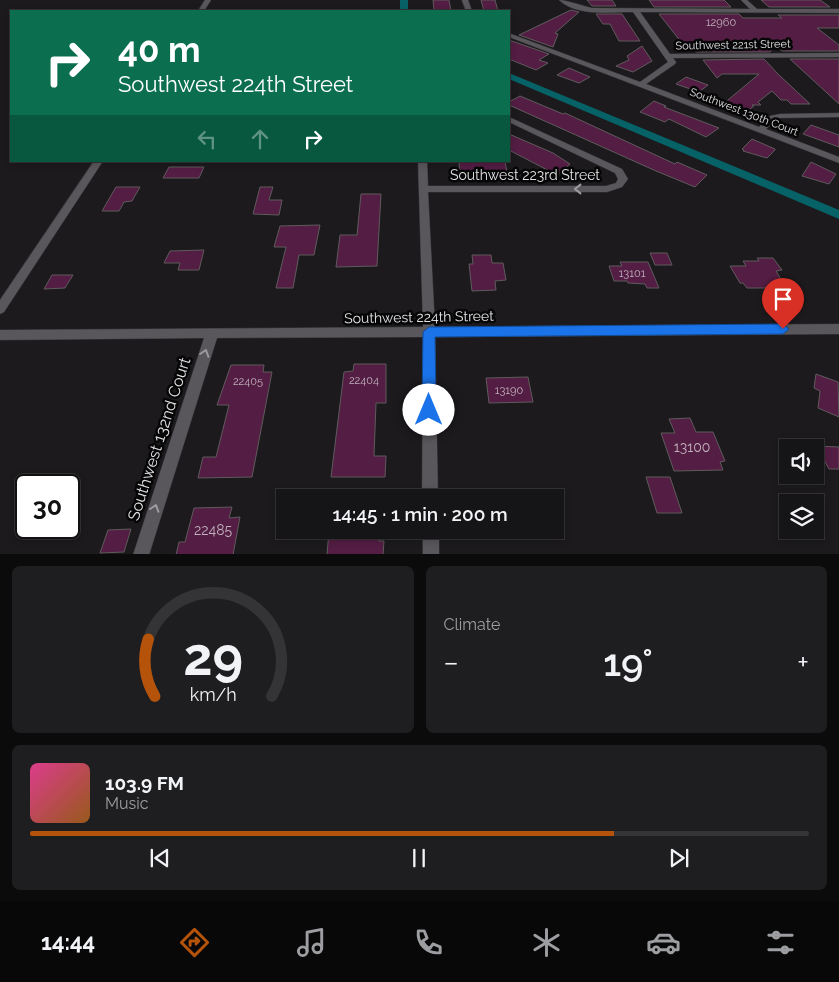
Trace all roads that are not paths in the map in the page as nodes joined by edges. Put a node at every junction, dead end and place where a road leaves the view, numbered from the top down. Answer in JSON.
{"nodes":[{"id":1,"x":562,"y":0,"type":"edge"},
{"id":2,"x":744,"y":0,"type":"edge"},
{"id":3,"x":635,"y":10,"type":"junction"},
{"id":4,"x":839,"y":11,"type":"edge"},
{"id":5,"x":757,"y":12,"type":"junction"},
{"id":6,"x":510,"y":35,"type":"edge"},
{"id":7,"x":839,"y":55,"type":"edge"},
{"id":8,"x":670,"y":56,"type":"junction"},
{"id":9,"x":641,"y":85,"type":"junction"},
{"id":10,"x":839,"y":115,"type":"edge"},
{"id":11,"x":510,"y":118,"type":"edge"},
{"id":12,"x":760,"y":130,"type":"junction"},
{"id":13,"x":839,"y":160,"type":"edge"},
{"id":14,"x":98,"y":162,"type":"edge"},
{"id":15,"x":422,"y":162,"type":"edge"},
{"id":16,"x":423,"y":189,"type":"junction"},
{"id":17,"x":0,"y":309,"type":"edge"},
{"id":18,"x":839,"y":329,"type":"edge"},
{"id":19,"x":429,"y":332,"type":"junction"},
{"id":20,"x":212,"y":334,"type":"junction"},
{"id":21,"x":0,"y":336,"type":"edge"},
{"id":22,"x":430,"y":489,"type":"edge"},
{"id":23,"x":431,"y":539,"type":"edge"},
{"id":24,"x":140,"y":554,"type":"edge"},
{"id":25,"x":431,"y":554,"type":"edge"}],
"edges":[{"from":1,"to":3,"type":"street"},
{"from":2,"to":5,"type":"street"},
{"from":3,"to":5,"type":"street"},
{"from":3,"to":8,"type":"street"},
{"from":4,"to":5,"type":"street"},
{"from":6,"to":9,"type":"street","name":"Southwest 130th Court"},
{"from":7,"to":8,"type":"street","name":"Southwest 221st Street"},
{"from":8,"to":9,"type":"street","name":"Southwest 221st Street"},
{"from":9,"to":12,"type":"street","name":"Southwest 130th Court"},
{"from":10,"to":12,"type":"street"},
{"from":11,"to":16,"type":"street","name":"Southwest 223rd Street","one_way":true},
{"from":12,"to":13,"type":"street","name":"Southwest 130th Court"},
{"from":14,"to":17,"type":"street"},
{"from":15,"to":16,"type":"street"},
{"from":16,"to":19,"type":"street"},
{"from":18,"to":19,"type":"street","name":"Southwest 224th Street"},
{"from":19,"to":20,"type":"street","name":"Southwest 224th Street"},
{"from":19,"to":22,"type":"street"},
{"from":20,"to":21,"type":"street","name":"Southwest 224th Street"},
{"from":24,"to":20,"type":"street","name":"Southwest 132nd Court","one_way":true},
{"from":23,"to":25,"type":"street"}]}
